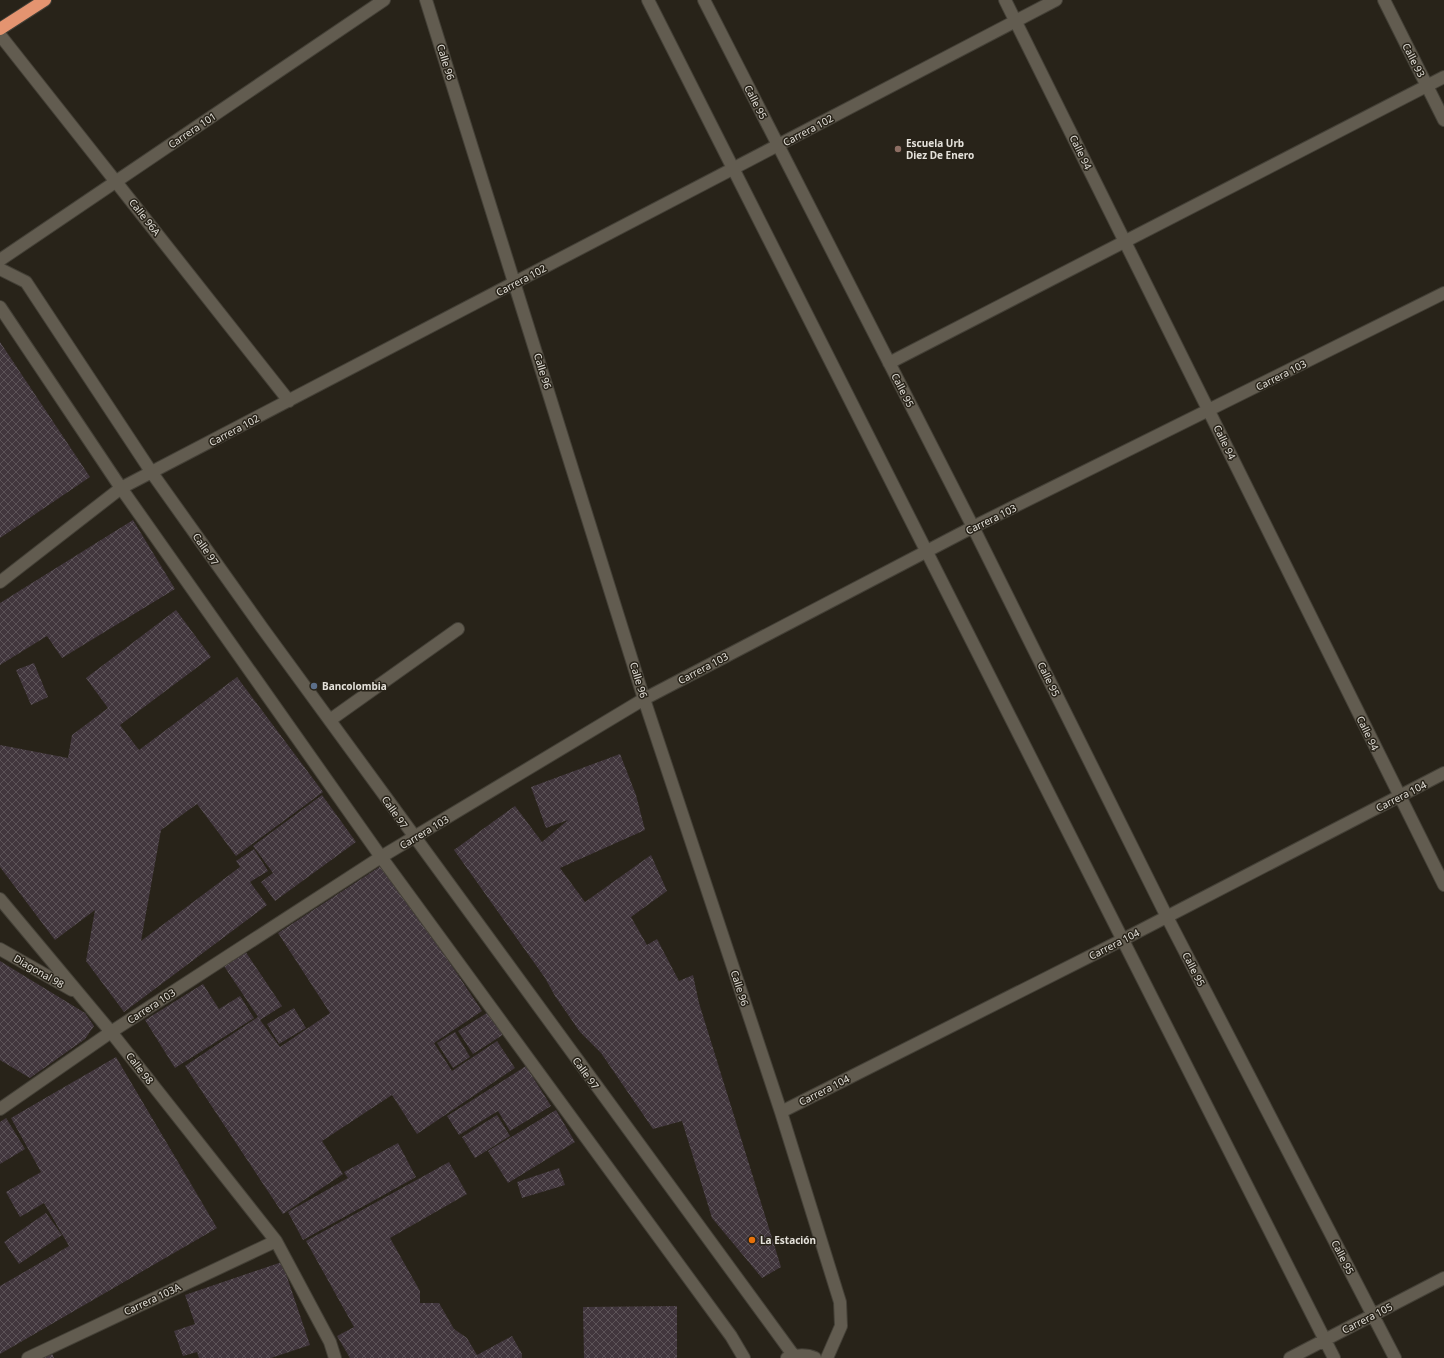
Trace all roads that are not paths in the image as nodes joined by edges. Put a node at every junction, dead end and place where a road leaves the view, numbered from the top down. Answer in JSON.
{"nodes":[{"id":1,"x":45,"y":0,"type":"edge"},
{"id":2,"x":384,"y":0,"type":"edge"},
{"id":3,"x":426,"y":0,"type":"edge"},
{"id":4,"x":648,"y":0,"type":"edge"},
{"id":5,"x":704,"y":0,"type":"edge"},
{"id":6,"x":1005,"y":0,"type":"edge"},
{"id":7,"x":1056,"y":0,"type":"edge"},
{"id":8,"x":1384,"y":0,"type":"edge"},
{"id":9,"x":1016,"y":21,"type":"junction"},
{"id":10,"x":0,"y":28,"type":"edge"},
{"id":11,"x":0,"y":35,"type":"edge"},
{"id":12,"x":1444,"y":77,"type":"edge"},
{"id":13,"x":1427,"y":86,"type":"junction"},
{"id":14,"x":1444,"y":120,"type":"edge"},
{"id":15,"x":778,"y":146,"type":"junction"},
{"id":16,"x":733,"y":168,"type":"junction"},
{"id":17,"x":117,"y":181,"type":"junction"},
{"id":18,"x":1125,"y":241,"type":"junction"},
{"id":19,"x":0,"y":260,"type":"edge"},
{"id":20,"x":0,"y":269,"type":"edge"},
{"id":21,"x":515,"y":282,"type":"junction"},
{"id":22,"x":1444,"y":293,"type":"edge"},
{"id":23,"x":0,"y":307,"type":"edge"},
{"id":24,"x":889,"y":363,"type":"junction"},
{"id":25,"x":289,"y":401,"type":"junction"},
{"id":26,"x":1210,"y":411,"type":"junction"},
{"id":27,"x":152,"y":473,"type":"junction"},
{"id":28,"x":121,"y":488,"type":"junction"},
{"id":29,"x":973,"y":527,"type":"junction"},
{"id":30,"x":927,"y":551,"type":"junction"},
{"id":31,"x":0,"y":582,"type":"edge"},
{"id":32,"x":458,"y":630,"type":"dead end"},
{"id":33,"x":644,"y":699,"type":"junction"},
{"id":34,"x":330,"y":720,"type":"junction"},
{"id":35,"x":1444,"y":773,"type":"edge"},
{"id":36,"x":1400,"y":796,"type":"junction"},
{"id":37,"x":414,"y":838,"type":"junction"},
{"id":38,"x":381,"y":857,"type":"junction"},
{"id":39,"x":1444,"y":885,"type":"edge"},
{"id":40,"x":0,"y":899,"type":"edge"},
{"id":41,"x":1167,"y":917,"type":"junction"},
{"id":42,"x":1122,"y":940,"type":"junction"},
{"id":43,"x":0,"y":949,"type":"edge"},
{"id":44,"x":78,"y":993,"type":"junction"},
{"id":45,"x":111,"y":1032,"type":"junction"},
{"id":46,"x":0,"y":1109,"type":"edge"},
{"id":47,"x":781,"y":1112,"type":"junction"},
{"id":48,"x":276,"y":1241,"type":"junction"},
{"id":49,"x":1444,"y":1278,"type":"edge"},
{"id":50,"x":1373,"y":1315,"type":"junction"},
{"id":51,"x":1325,"y":1340,"type":"junction"},
{"id":52,"x":790,"y":1357,"type":"edge"},
{"id":53,"x":28,"y":1358,"type":"edge"},
{"id":54,"x":335,"y":1358,"type":"edge"},
{"id":55,"x":744,"y":1358,"type":"edge"},
{"id":56,"x":815,"y":1358,"type":"edge"},
{"id":57,"x":827,"y":1358,"type":"edge"},
{"id":58,"x":1290,"y":1358,"type":"edge"},
{"id":59,"x":1334,"y":1358,"type":"edge"},
{"id":60,"x":1395,"y":1358,"type":"edge"}],
"edges":[{"from":1,"to":10,"type":"highway"},
{"from":2,"to":17,"type":"street","name":"Carrera 101"},
{"from":3,"to":21,"type":"street","name":"Calle 96"},
{"from":4,"to":16,"type":"street"},
{"from":5,"to":15,"type":"street","name":"Calle 95"},
{"from":6,"to":9,"type":"street","name":"Calle 94"},
{"from":7,"to":9,"type":"street","name":"Carrera 102"},
{"from":8,"to":13,"type":"street","name":"Calle 93"},
{"from":9,"to":15,"type":"street","name":"Carrera 102"},
{"from":9,"to":18,"type":"street","name":"Calle 94"},
{"from":11,"to":17,"type":"street","name":"Calle 96A"},
{"from":12,"to":13,"type":"street"},
{"from":13,"to":14,"type":"street","name":"Calle 93"},
{"from":13,"to":18,"type":"street"},
{"from":15,"to":16,"type":"street","name":"Carrera 102"},
{"from":15,"to":24,"type":"street","name":"Calle 95"},
{"from":16,"to":21,"type":"street","name":"Carrera 102"},
{"from":16,"to":30,"type":"street"},
{"from":17,"to":19,"type":"street","name":"Carrera 101"},
{"from":17,"to":25,"type":"street","name":"Calle 96A"},
{"from":18,"to":24,"type":"street"},
{"from":18,"to":26,"type":"street","name":"Calle 94"},
{"from":20,"to":27,"type":"street","name":"Calle 97"},
{"from":21,"to":25,"type":"street","name":"Carrera 102"},
{"from":21,"to":33,"type":"street","name":"Calle 96"},
{"from":22,"to":26,"type":"street","name":"Carrera 103"},
{"from":23,"to":28,"type":"street"},
{"from":24,"to":29,"type":"street","name":"Calle 95"},
{"from":25,"to":27,"type":"street","name":"Carrera 102"},
{"from":26,"to":29,"type":"street","name":"Carrera 103"},
{"from":26,"to":36,"type":"street","name":"Calle 94"},
{"from":27,"to":28,"type":"street","name":"Carrera 102"},
{"from":27,"to":34,"type":"street","name":"Calle 97"},
{"from":28,"to":31,"type":"street","name":"Carrera 102"},
{"from":28,"to":38,"type":"street"},
{"from":29,"to":30,"type":"street","name":"Carrera 103"},
{"from":29,"to":41,"type":"street","name":"Calle 95"},
{"from":30,"to":33,"type":"street","name":"Carrera 103"},
{"from":30,"to":42,"type":"street"},
{"from":32,"to":34,"type":"street"},
{"from":33,"to":37,"type":"street","name":"Carrera 103"},
{"from":33,"to":47,"type":"street","name":"Calle 96"},
{"from":34,"to":37,"type":"street","name":"Calle 97"},
{"from":35,"to":36,"type":"street","name":"Carrera 104"},
{"from":36,"to":39,"type":"street","name":"Calle 94"},
{"from":36,"to":41,"type":"street","name":"Carrera 104"},
{"from":37,"to":38,"type":"street","name":"Carrera 103"},
{"from":37,"to":52,"type":"street","name":"Calle 97"},
{"from":38,"to":45,"type":"street","name":"Carrera 103"},
{"from":38,"to":55,"type":"street"},
{"from":40,"to":44,"type":"street","name":"Calle 98"},
{"from":41,"to":42,"type":"street","name":"Carrera 104"},
{"from":41,"to":50,"type":"street","name":"Calle 95"},
{"from":42,"to":47,"type":"street","name":"Carrera 104"},
{"from":42,"to":51,"type":"street"},
{"from":43,"to":44,"type":"street","name":"Diagonal 98"},
{"from":44,"to":45,"type":"street","name":"Calle 98"},
{"from":45,"to":46,"type":"street","name":"Carrera 103"},
{"from":45,"to":48,"type":"street","name":"Calle 98"},
{"from":47,"to":57,"type":"street","name":"Calle 96"},
{"from":48,"to":53,"type":"street","name":"Carrera 103A"},
{"from":48,"to":54,"type":"street","name":"Calle 98"},
{"from":49,"to":50,"type":"street","name":"Carrera 105"},
{"from":50,"to":51,"type":"street","name":"Carrera 105"},
{"from":50,"to":60,"type":"street","name":"Calle 95"},
{"from":51,"to":58,"type":"street","name":"Carrera 105"},
{"from":51,"to":59,"type":"street"},
{"from":52,"to":56,"type":"street"}]}
